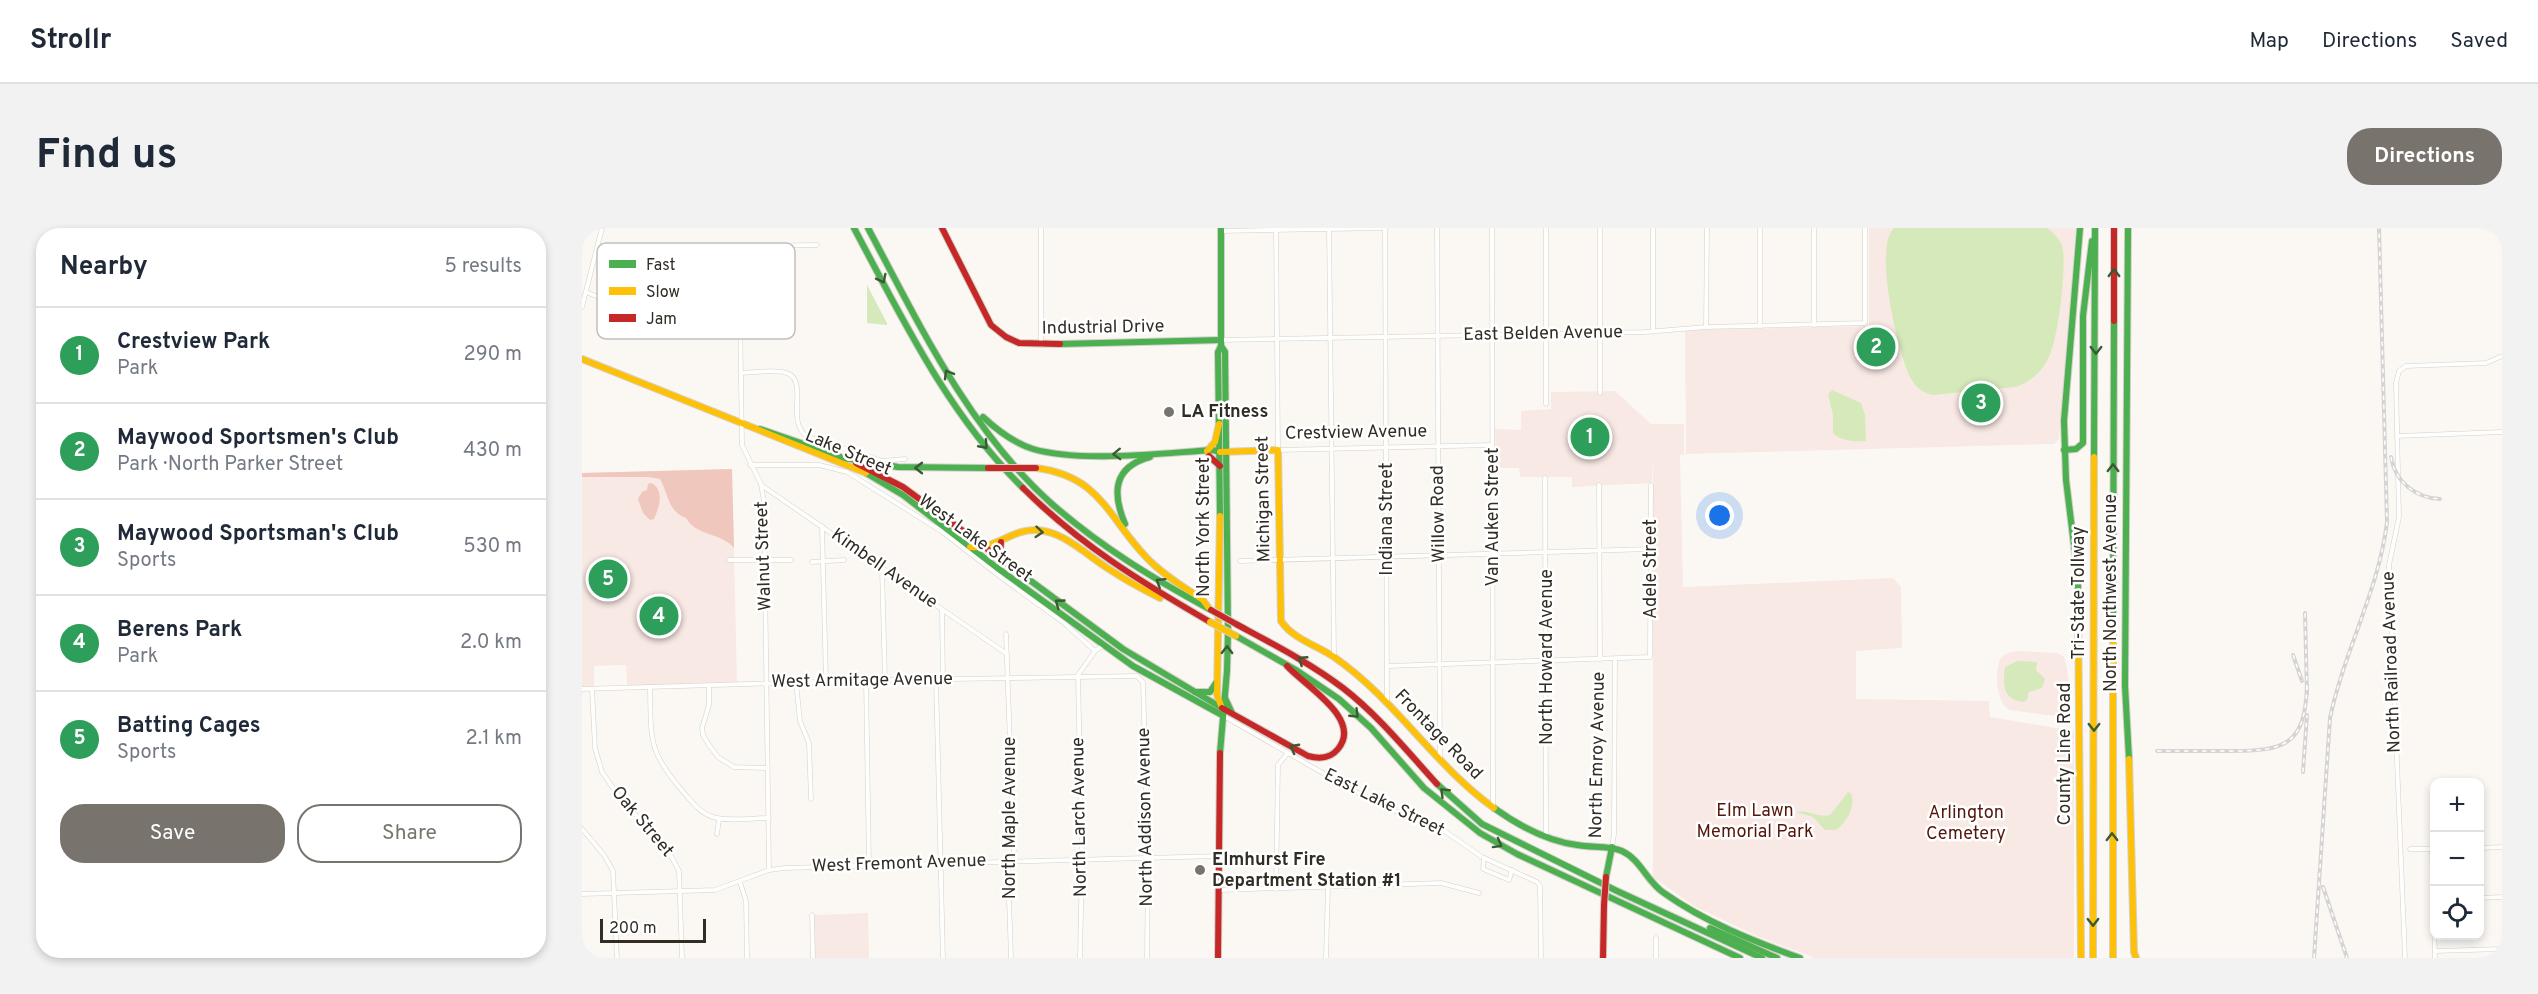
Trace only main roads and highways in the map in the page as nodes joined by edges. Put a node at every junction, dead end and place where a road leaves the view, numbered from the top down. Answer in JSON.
{"nodes":[{"id":1,"x":854,"y":228,"type":"edge"},
{"id":2,"x":868,"y":228,"type":"edge"},
{"id":3,"x":942,"y":228,"type":"edge"},
{"id":4,"x":2080,"y":228,"type":"edge"},
{"id":5,"x":2095,"y":228,"type":"edge"},
{"id":6,"x":2114,"y":228,"type":"edge"},
{"id":7,"x":2128,"y":228,"type":"edge"},
{"id":8,"x":1221,"y":229,"type":"edge"},
{"id":9,"x":1221,"y":343,"type":"junction"},
{"id":10,"x":582,"y":359,"type":"edge"},
{"id":11,"x":957,"y":390,"type":"junction"},
{"id":12,"x":742,"y":424,"type":"junction"},
{"id":13,"x":1219,"y":424,"type":"junction"},
{"id":14,"x":1278,"y":450,"type":"joint"},
{"id":15,"x":2064,"y":450,"type":"junction"},
{"id":16,"x":1221,"y":452,"type":"junction"},
{"id":17,"x":1208,"y":453,"type":"junction"},
{"id":18,"x":844,"y":458,"type":"junction"},
{"id":19,"x":1220,"y":466,"type":"junction"},
{"id":20,"x":1001,"y":542,"type":"junction"},
{"id":21,"x":1134,"y":542,"type":"junction"},
{"id":22,"x":970,"y":547,"type":"junction"},
{"id":23,"x":985,"y":549,"type":"junction"},
{"id":24,"x":1005,"y":564,"type":"junction"},
{"id":25,"x":1211,"y":610,"type":"junction"},
{"id":26,"x":1210,"y":622,"type":"junction"},
{"id":27,"x":1283,"y":626,"type":"joint"},
{"id":28,"x":1285,"y":662,"type":"junction"},
{"id":29,"x":1217,"y":683,"type":"junction"},
{"id":30,"x":1190,"y":691,"type":"junction"},
{"id":31,"x":1225,"y":699,"type":"junction"},
{"id":32,"x":1222,"y":712,"type":"junction"},
{"id":33,"x":1233,"y":715,"type":"junction"},
{"id":34,"x":1612,"y":847,"type":"junction"},
{"id":35,"x":1617,"y":891,"type":"junction"},
{"id":36,"x":1677,"y":930,"type":"junction"},
{"id":37,"x":1218,"y":958,"type":"edge"},
{"id":38,"x":1603,"y":958,"type":"edge"},
{"id":39,"x":1727,"y":958,"type":"edge"},
{"id":40,"x":1740,"y":958,"type":"edge"},
{"id":41,"x":1762,"y":958,"type":"edge"},
{"id":42,"x":1777,"y":958,"type":"edge"},
{"id":43,"x":1800,"y":958,"type":"edge"},
{"id":44,"x":2081,"y":958,"type":"edge"},
{"id":45,"x":2092,"y":958,"type":"edge"},
{"id":46,"x":2113,"y":958,"type":"edge"},
{"id":47,"x":2136,"y":958,"type":"edge"}],
"edges":[{"from":1,"to":26,"type":"main road","one_way":true},
{"from":11,"to":2,"type":"main road","one_way":true},
{"from":3,"to":9,"type":"main road","name":"Industrial Drive"},
{"from":4,"to":15,"type":"main road","name":"County Line Road"},
{"from":5,"to":15,"type":"main road"},
{"from":5,"to":45,"type":"main road","name":"Tri-State Tollway","one_way":true},
{"from":46,"to":6,"type":"main road","name":"Tri-State Tollway","one_way":true},
{"from":7,"to":47,"type":"main road","name":"North Northwest Avenue"},
{"from":8,"to":9,"type":"main road","name":"North York Street"},
{"from":9,"to":13,"type":"main road","name":"North York Street"},
{"from":9,"to":16,"type":"main road","name":"North York Street"},
{"from":10,"to":12,"type":"main road","name":"Lake Street"},
{"from":17,"to":11,"type":"main road","one_way":true},
{"from":25,"to":11,"type":"main road","one_way":true},
{"from":12,"to":18,"type":"main road","name":"Lake Street"},
{"from":12,"to":22,"type":"main road","name":"Lake Street"},
{"from":13,"to":16,"type":"main road","name":"North York Street"},
{"from":13,"to":17,"type":"main road"},
{"from":14,"to":16,"type":"main road","name":"Crestview Avenue"},
{"from":14,"to":27,"type":"main road","name":"Michigan Street"},
{"from":15,"to":44,"type":"main road","name":"County Line Road"},
{"from":16,"to":17,"type":"main road","name":"Crestview Avenue"},
{"from":16,"to":19,"type":"main road","name":"North York Street"},
{"from":31,"to":16,"type":"main road","name":"North York Street","one_way":true},
{"from":17,"to":19,"type":"main road"},
{"from":17,"to":21,"type":"main road"},
{"from":21,"to":18,"type":"main road","one_way":true,"bridge":true},
{"from":18,"to":23,"type":"main road","name":"Lake Street"},
{"from":19,"to":29,"type":"main road","name":"North York Street"},
{"from":20,"to":23,"type":"main road"},
{"from":20,"to":24,"type":"main road"},
{"from":20,"to":26,"type":"main road","one_way":true},
{"from":21,"to":25,"type":"main road"},
{"from":22,"to":23,"type":"main road"},
{"from":22,"to":32,"type":"main road","name":"Lake Street"},
{"from":23,"to":24,"type":"main road","name":"Lake Street"},
{"from":30,"to":24,"type":"main road","name":"Lake Street","one_way":true},
{"from":35,"to":25,"type":"main road","one_way":true,"bridge":true},
{"from":26,"to":28,"type":"main road","bridge":true},
{"from":27,"to":34,"type":"main road","name":"Frontage Road"},
{"from":28,"to":33,"type":"main road","one_way":true},
{"from":28,"to":36,"type":"main road","one_way":true},
{"from":29,"to":30,"type":"main road"},
{"from":29,"to":32,"type":"main road","name":"North York Street"},
{"from":30,"to":32,"type":"main road","name":"Lake Street"},
{"from":31,"to":32,"type":"main road","name":"North York Street"},
{"from":31,"to":33,"type":"main road"},
{"from":32,"to":33,"type":"main road"},
{"from":32,"to":37,"type":"main road","name":"North York Street"},
{"from":34,"to":38,"type":"main road","name":"North Emroy Avenue","bridge":true},
{"from":34,"to":43,"type":"main road","name":"Frontage Road"},
{"from":35,"to":41,"type":"main road"},
{"from":35,"to":42,"type":"main road"},
{"from":36,"to":39,"type":"main road"},
{"from":36,"to":40,"type":"main road"}]}
